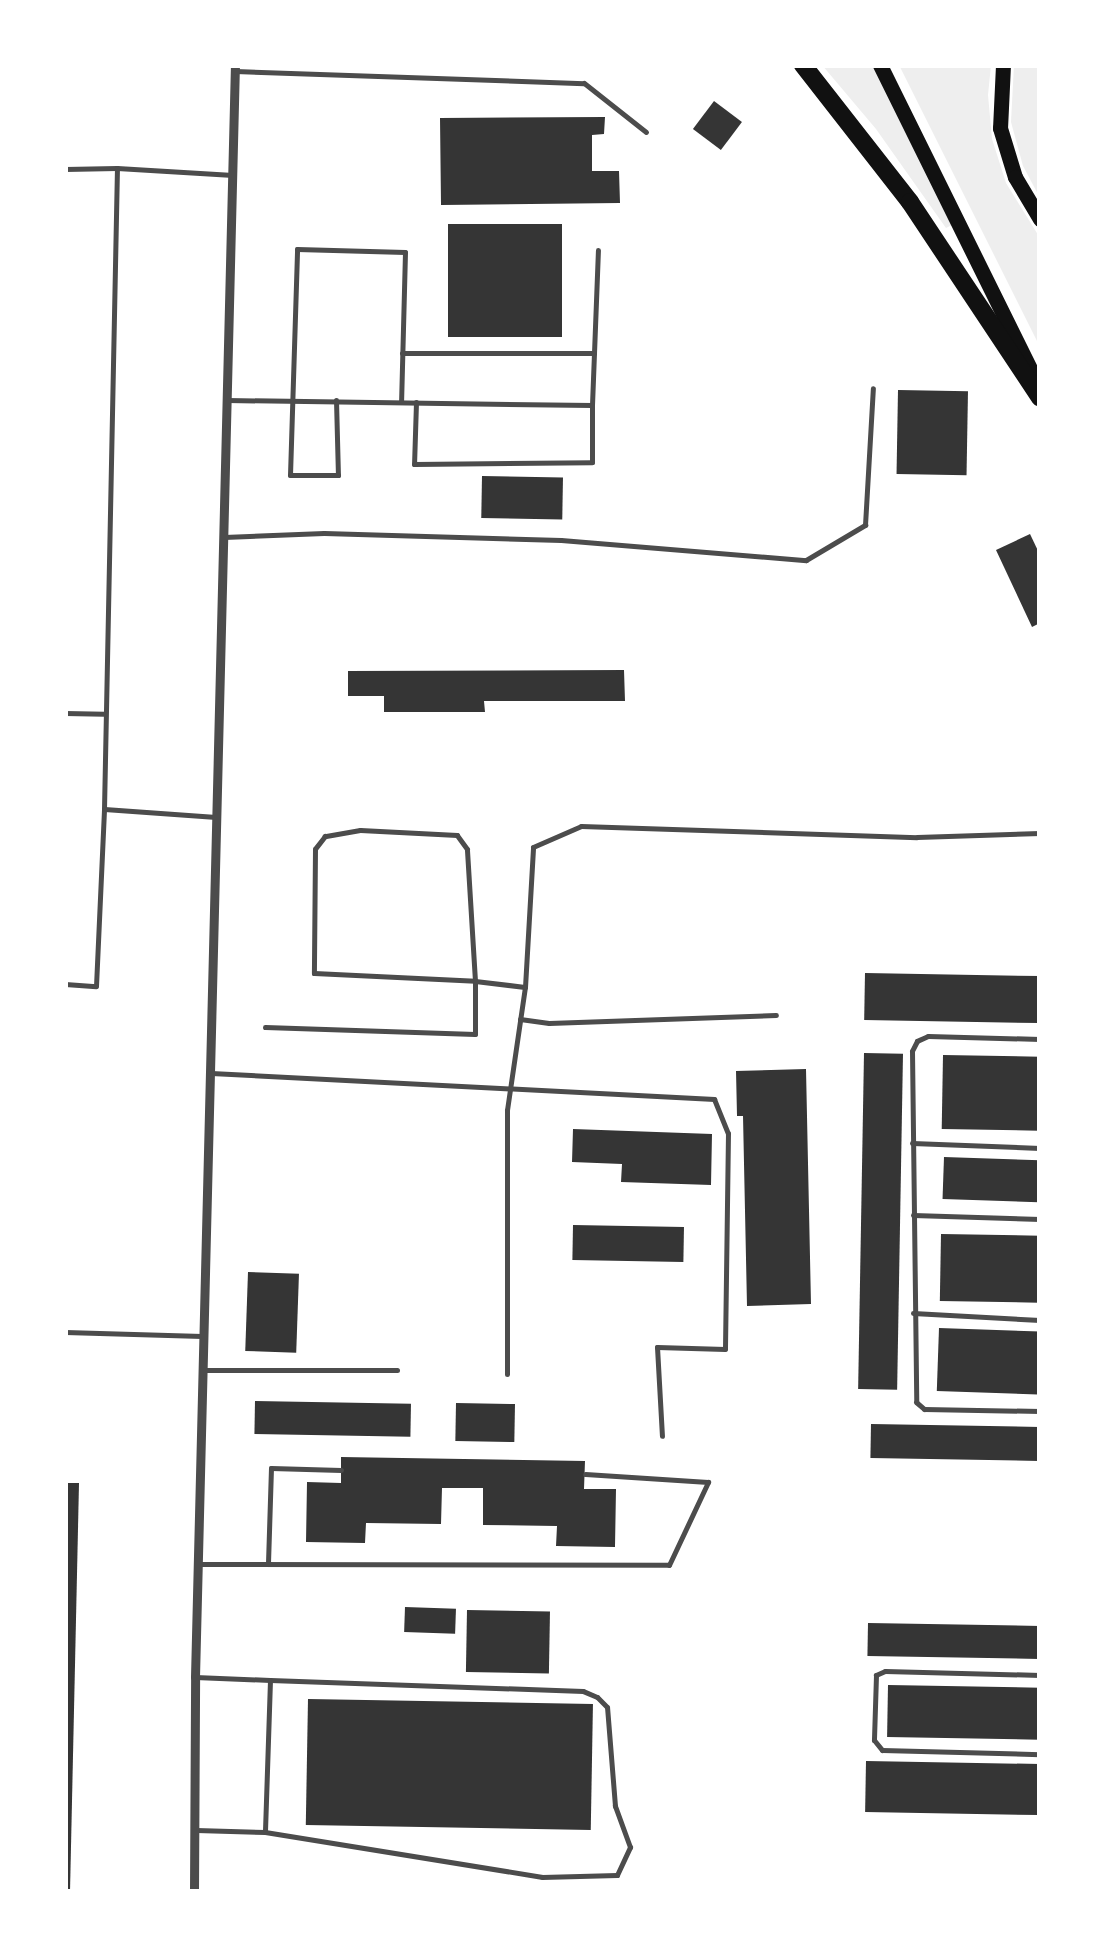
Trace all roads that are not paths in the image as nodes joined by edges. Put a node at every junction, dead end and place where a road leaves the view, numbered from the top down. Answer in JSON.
{"nodes":[{"id":1,"x":803,"y":65,"type":"edge"},
{"id":2,"x":880,"y":65,"type":"edge"},
{"id":3,"x":1003,"y":65,"type":"edge"},
{"id":4,"x":235,"y":68,"type":"edge"},
{"id":5,"x":646,"y":132,"type":"dead end"},
{"id":6,"x":117,"y":168,"type":"junction"},
{"id":7,"x":65,"y":169,"type":"edge"},
{"id":8,"x":233,"y":175,"type":"junction"},
{"id":9,"x":1040,"y":220,"type":"edge"},
{"id":10,"x":598,"y":250,"type":"dead end"},
{"id":11,"x":402,"y":353,"type":"junction"},
{"id":12,"x":594,"y":353,"type":"junction"},
{"id":13,"x":873,"y":388,"type":"dead end"},
{"id":14,"x":1040,"y":388,"type":"edge"},
{"id":15,"x":1040,"y":398,"type":"edge"},
{"id":16,"x":227,"y":400,"type":"junction"},
{"id":17,"x":292,"y":400,"type":"junction"},
{"id":18,"x":336,"y":400,"type":"junction"},
{"id":19,"x":401,"y":401,"type":"junction"},
{"id":20,"x":416,"y":401,"type":"junction"},
{"id":21,"x":592,"y":405,"type":"junction"},
{"id":22,"x":224,"y":537,"type":"junction"},
{"id":23,"x":65,"y":713,"type":"edge"},
{"id":24,"x":104,"y":714,"type":"junction"},
{"id":25,"x":104,"y":810,"type":"junction"},
{"id":26,"x":216,"y":817,"type":"junction"},
{"id":27,"x":1040,"y":834,"type":"edge"},
{"id":28,"x":475,"y":981,"type":"junction"},
{"id":29,"x":65,"y":984,"type":"edge"},
{"id":30,"x":525,"y":987,"type":"junction"},
{"id":31,"x":776,"y":1015,"type":"dead end"},
{"id":32,"x":520,"y":1019,"type":"junction"},
{"id":33,"x":265,"y":1027,"type":"dead end"},
{"id":34,"x":1040,"y":1039,"type":"edge"},
{"id":35,"x":211,"y":1073,"type":"junction"},
{"id":36,"x":512,"y":1091,"type":"junction"},
{"id":37,"x":912,"y":1143,"type":"junction"},
{"id":38,"x":1040,"y":1148,"type":"edge"},
{"id":39,"x":912,"y":1215,"type":"junction"},
{"id":40,"x":1040,"y":1220,"type":"edge"},
{"id":41,"x":913,"y":1313,"type":"junction"},
{"id":42,"x":1040,"y":1320,"type":"edge"},
{"id":43,"x":65,"y":1332,"type":"edge"},
{"id":44,"x":204,"y":1336,"type":"junction"},
{"id":45,"x":204,"y":1370,"type":"junction"},
{"id":46,"x":397,"y":1370,"type":"dead end"},
{"id":47,"x":507,"y":1374,"type":"dead end"},
{"id":48,"x":1040,"y":1411,"type":"edge"},
{"id":49,"x":662,"y":1436,"type":"dead end"},
{"id":50,"x":341,"y":1470,"type":"dead end"},
{"id":51,"x":585,"y":1474,"type":"dead end"},
{"id":52,"x":268,"y":1563,"type":"junction"},
{"id":53,"x":200,"y":1564,"type":"junction"},
{"id":54,"x":1040,"y":1675,"type":"edge"},
{"id":55,"x":194,"y":1677,"type":"junction"},
{"id":56,"x":270,"y":1680,"type":"junction"},
{"id":57,"x":1040,"y":1754,"type":"edge"},
{"id":58,"x":195,"y":1830,"type":"junction"},
{"id":59,"x":265,"y":1832,"type":"junction"},
{"id":60,"x":194,"y":1892,"type":"edge"}],
"edges":[{"from":1,"to":15,"type":"highway"},
{"from":2,"to":14,"type":"main road"},
{"from":3,"to":9,"type":"main road"},
{"from":4,"to":5,"type":"lane"},
{"from":4,"to":8,"type":"street"},
{"from":6,"to":7,"type":"lane"},
{"from":6,"to":8,"type":"lane"},
{"from":6,"to":24,"type":"lane"},
{"from":8,"to":16,"type":"street"},
{"from":10,"to":12,"type":"lane"},
{"from":11,"to":12,"type":"lane"},
{"from":11,"to":17,"type":"lane"},
{"from":11,"to":19,"type":"lane"},
{"from":12,"to":21,"type":"lane"},
{"from":13,"to":22,"type":"lane"},
{"from":16,"to":17,"type":"lane"},
{"from":16,"to":22,"type":"street"},
{"from":17,"to":18,"type":"lane"},
{"from":17,"to":18,"type":"lane"},
{"from":18,"to":19,"type":"lane"},
{"from":19,"to":20,"type":"lane"},
{"from":20,"to":21,"type":"lane"},
{"from":20,"to":21,"type":"lane"},
{"from":22,"to":26,"type":"street"},
{"from":23,"to":24,"type":"lane"},
{"from":24,"to":25,"type":"lane"},
{"from":25,"to":26,"type":"lane"},
{"from":25,"to":29,"type":"lane"},
{"from":26,"to":35,"type":"street"},
{"from":27,"to":30,"type":"lane"},
{"from":28,"to":28,"type":"lane"},
{"from":28,"to":30,"type":"lane"},
{"from":28,"to":33,"type":"lane"},
{"from":30,"to":32,"type":"lane"},
{"from":31,"to":32,"type":"lane"},
{"from":32,"to":36,"type":"lane"},
{"from":34,"to":37,"type":"lane"},
{"from":35,"to":36,"type":"lane"},
{"from":35,"to":44,"type":"street"},
{"from":36,"to":47,"type":"lane"},
{"from":36,"to":49,"type":"lane"},
{"from":37,"to":38,"type":"lane"},
{"from":37,"to":39,"type":"lane"},
{"from":39,"to":40,"type":"lane"},
{"from":39,"to":41,"type":"lane"},
{"from":41,"to":42,"type":"lane"},
{"from":41,"to":48,"type":"lane"},
{"from":43,"to":44,"type":"lane"},
{"from":44,"to":45,"type":"street"},
{"from":45,"to":46,"type":"lane"},
{"from":45,"to":53,"type":"street"},
{"from":50,"to":52,"type":"lane"},
{"from":51,"to":52,"type":"lane"},
{"from":52,"to":53,"type":"lane"},
{"from":53,"to":55,"type":"street"},
{"from":54,"to":57,"type":"lane"},
{"from":55,"to":56,"type":"lane"},
{"from":55,"to":58,"type":"street"},
{"from":56,"to":59,"type":"lane"},
{"from":56,"to":59,"type":"lane"},
{"from":58,"to":59,"type":"lane"},
{"from":58,"to":60,"type":"street"}]}
